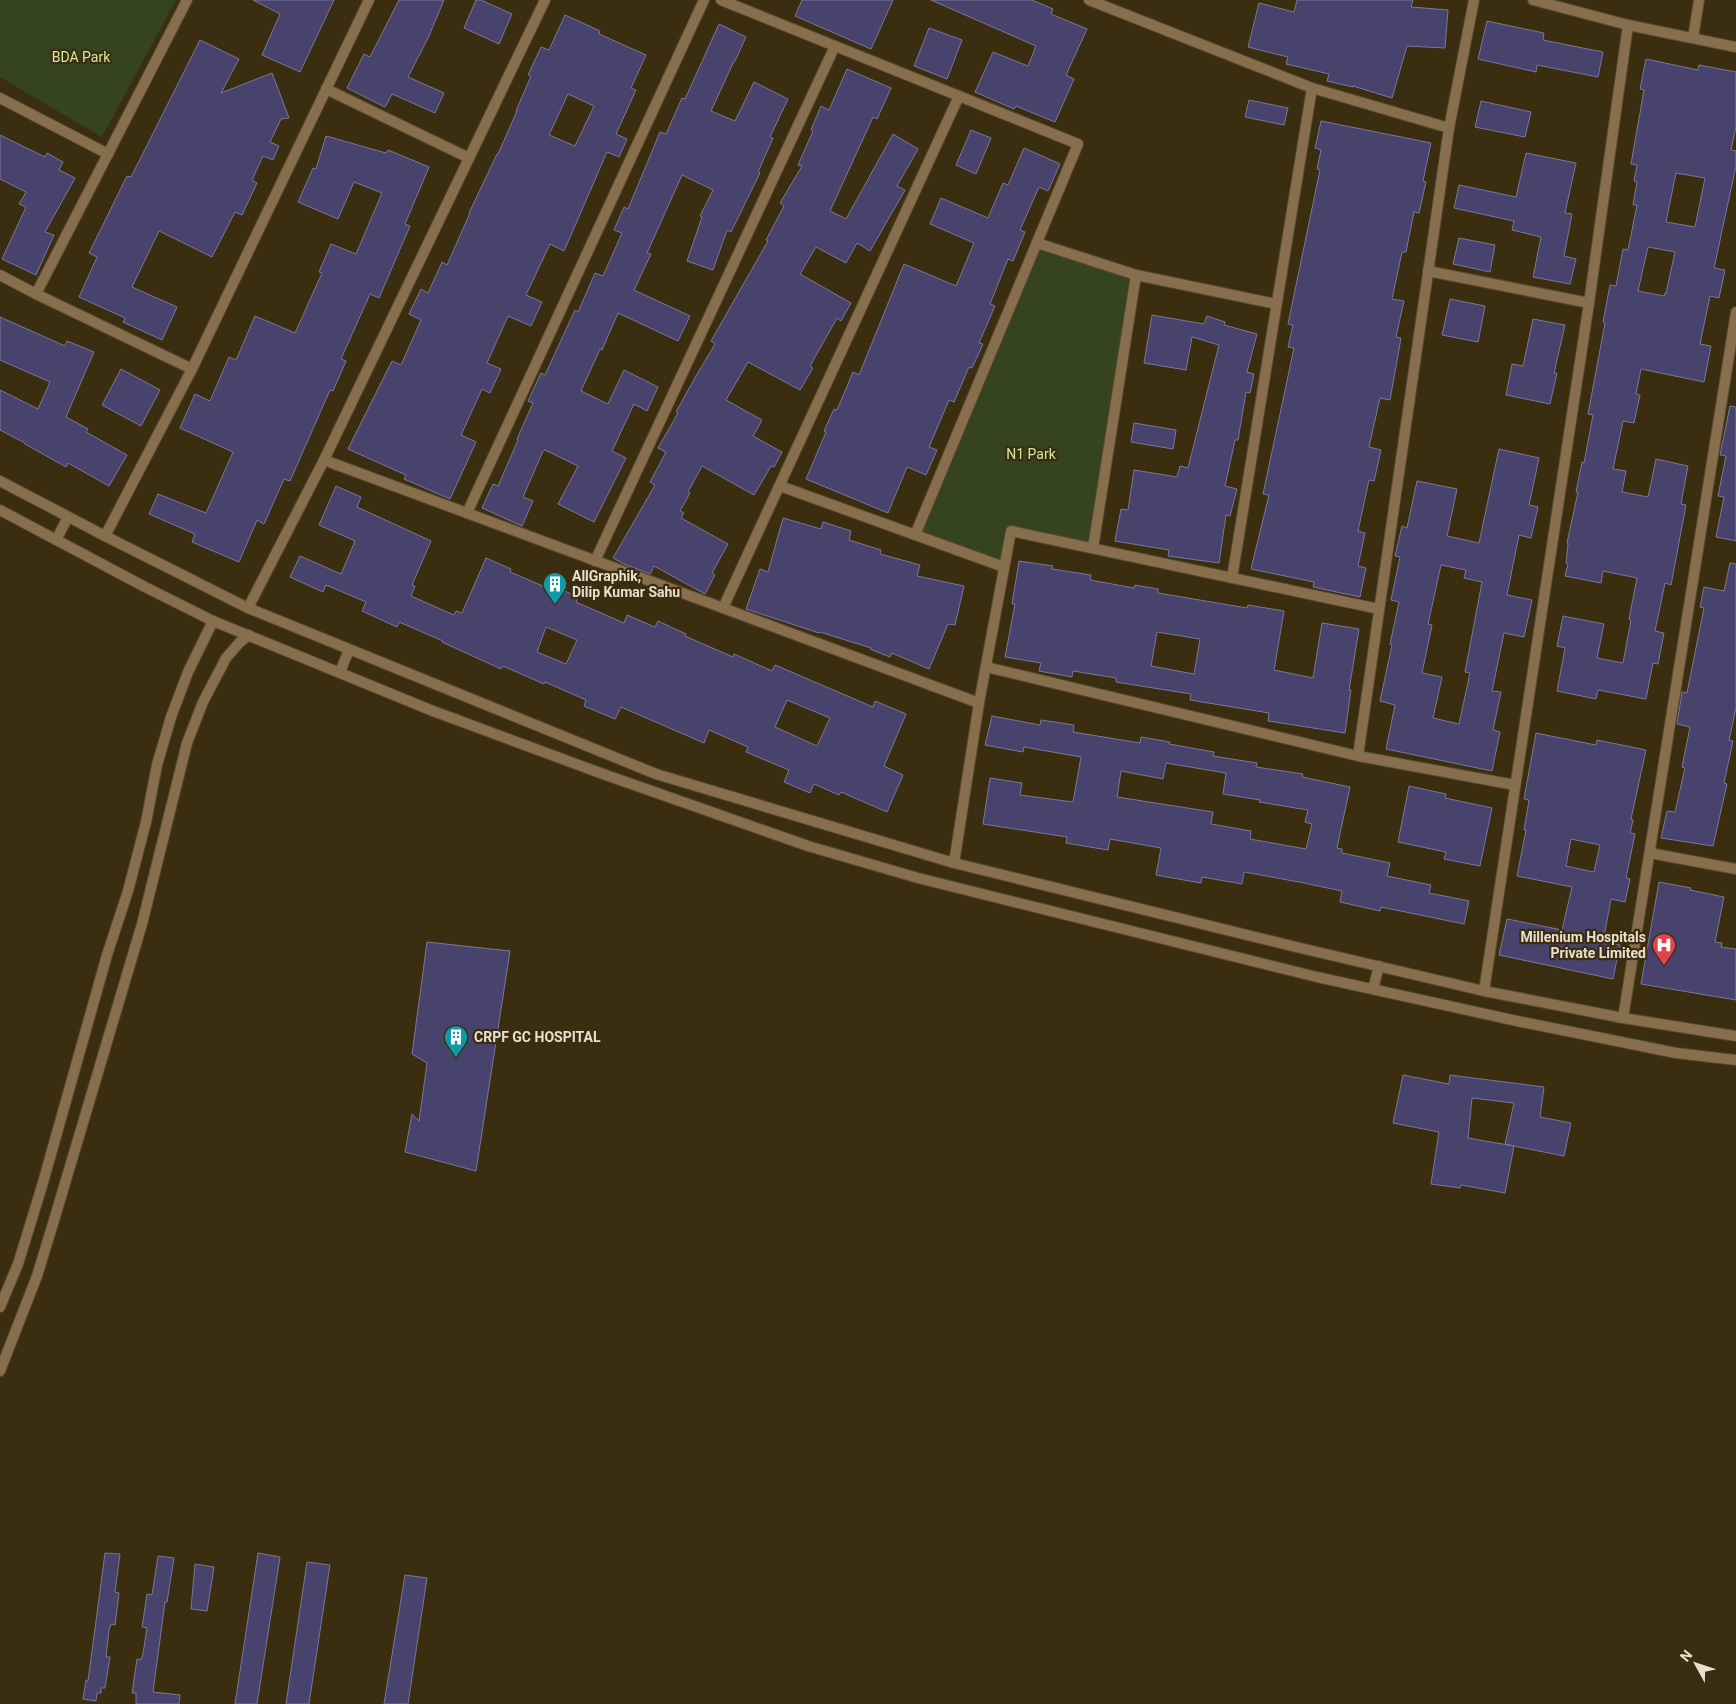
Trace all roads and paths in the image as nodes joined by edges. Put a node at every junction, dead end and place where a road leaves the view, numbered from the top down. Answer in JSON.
{"nodes":[{"id":1,"x":187,"y":0,"type":"edge"},
{"id":2,"x":369,"y":0,"type":"edge"},
{"id":3,"x":545,"y":0,"type":"edge"},
{"id":4,"x":704,"y":0,"type":"edge"},
{"id":5,"x":721,"y":0,"type":"edge"},
{"id":6,"x":1089,"y":0,"type":"edge"},
{"id":7,"x":1474,"y":0,"type":"edge"},
{"id":8,"x":1534,"y":0,"type":"edge"},
{"id":9,"x":1699,"y":0,"type":"edge"},
{"id":10,"x":1628,"y":25,"type":"junction"},
{"id":11,"x":1693,"y":38,"type":"junction"},
{"id":12,"x":835,"y":46,"type":"junction"},
{"id":13,"x":1736,"y":47,"type":"edge"},
{"id":14,"x":1312,"y":88,"type":"junction"},
{"id":15,"x":326,"y":89,"type":"junction"},
{"id":16,"x":959,"y":96,"type":"junction"},
{"id":17,"x":0,"y":98,"type":"edge"},
{"id":18,"x":1449,"y":128,"type":"junction"},
{"id":19,"x":108,"y":154,"type":"junction"},
{"id":20,"x":469,"y":158,"type":"junction"},
{"id":21,"x":1037,"y":243,"type":"junction"},
{"id":22,"x":1428,"y":272,"type":"junction"},
{"id":23,"x":0,"y":275,"type":"edge"},
{"id":24,"x":1136,"y":275,"type":"junction"},
{"id":25,"x":36,"y":294,"type":"junction"},
{"id":26,"x":1589,"y":303,"type":"junction"},
{"id":27,"x":1276,"y":304,"type":"junction"},
{"id":28,"x":1736,"y":312,"type":"edge"},
{"id":29,"x":192,"y":369,"type":"junction"},
{"id":30,"x":324,"y":460,"type":"junction"},
{"id":31,"x":0,"y":481,"type":"edge"},
{"id":32,"x":780,"y":486,"type":"junction"},
{"id":33,"x":0,"y":510,"type":"edge"},
{"id":34,"x":467,"y":513,"type":"junction"},
{"id":35,"x":68,"y":516,"type":"junction"},
{"id":36,"x":915,"y":535,"type":"junction"},
{"id":37,"x":105,"y":536,"type":"junction"},
{"id":38,"x":56,"y":540,"type":"junction"},
{"id":39,"x":1093,"y":548,"type":"junction"},
{"id":40,"x":595,"y":561,"type":"junction"},
{"id":41,"x":1004,"y":567,"type":"junction"},
{"id":42,"x":1232,"y":578,"type":"junction"},
{"id":43,"x":248,"y":608,"type":"junction"},
{"id":44,"x":723,"y":608,"type":"junction"},
{"id":45,"x":1379,"y":609,"type":"junction"},
{"id":46,"x":214,"y":621,"type":"junction"},
{"id":47,"x":249,"y":635,"type":"junction"},
{"id":48,"x":349,"y":650,"type":"junction"},
{"id":49,"x":986,"y":667,"type":"junction"},
{"id":50,"x":340,"y":672,"type":"junction"},
{"id":51,"x":979,"y":703,"type":"junction"},
{"id":52,"x":1358,"y":756,"type":"junction"},
{"id":53,"x":1515,"y":785,"type":"junction"},
{"id":54,"x":1650,"y":853,"type":"junction"},
{"id":55,"x":954,"y":863,"type":"junction"},
{"id":56,"x":1736,"y":869,"type":"edge"},
{"id":57,"x":1379,"y":966,"type":"junction"},
{"id":58,"x":1373,"y":989,"type":"junction"},
{"id":59,"x":1484,"y":991,"type":"junction"},
{"id":60,"x":1623,"y":1018,"type":"junction"},
{"id":61,"x":1736,"y":1036,"type":"edge"},
{"id":62,"x":1736,"y":1060,"type":"edge"},
{"id":63,"x":0,"y":1307,"type":"edge"},
{"id":64,"x":0,"y":1371,"type":"edge"}],
"edges":[{"from":1,"to":19,"type":"street"},
{"from":2,"to":15,"type":"street"},
{"from":3,"to":20,"type":"street"},
{"from":4,"to":34,"type":"street"},
{"from":5,"to":12,"type":"street"},
{"from":6,"to":14,"type":"street"},
{"from":7,"to":18,"type":"street"},
{"from":8,"to":10,"type":"street"},
{"from":9,"to":11,"type":"street"},
{"from":10,"to":11,"type":"street"},
{"from":10,"to":26,"type":"street"},
{"from":11,"to":13,"type":"street"},
{"from":12,"to":16,"type":"street"},
{"from":12,"to":40,"type":"street"},
{"from":14,"to":18,"type":"street"},
{"from":14,"to":27,"type":"street"},
{"from":15,"to":20,"type":"street"},
{"from":15,"to":29,"type":"street"},
{"from":16,"to":21,"type":"street"},
{"from":16,"to":32,"type":"street"},
{"from":17,"to":19,"type":"street"},
{"from":18,"to":22,"type":"street"},
{"from":19,"to":25,"type":"street"},
{"from":20,"to":30,"type":"street"},
{"from":21,"to":24,"type":"street"},
{"from":21,"to":36,"type":"street"},
{"from":22,"to":26,"type":"street"},
{"from":22,"to":45,"type":"street"},
{"from":23,"to":25,"type":"street"},
{"from":24,"to":27,"type":"street"},
{"from":24,"to":39,"type":"street"},
{"from":25,"to":29,"type":"street"},
{"from":26,"to":53,"type":"street"},
{"from":27,"to":42,"type":"street"},
{"from":28,"to":54,"type":"street"},
{"from":29,"to":37,"type":"street"},
{"from":30,"to":34,"type":"street"},
{"from":30,"to":43,"type":"street"},
{"from":31,"to":35,"type":"street"},
{"from":32,"to":36,"type":"street"},
{"from":32,"to":44,"type":"street"},
{"from":33,"to":38,"type":"street"},
{"from":34,"to":40,"type":"street"},
{"from":35,"to":37,"type":"street"},
{"from":35,"to":38,"type":"street"},
{"from":36,"to":41,"type":"street"},
{"from":37,"to":43,"type":"street"},
{"from":38,"to":46,"type":"street"},
{"from":39,"to":41,"type":"street"},
{"from":39,"to":42,"type":"street"},
{"from":40,"to":44,"type":"street"},
{"from":41,"to":49,"type":"street"},
{"from":42,"to":45,"type":"street"},
{"from":43,"to":48,"type":"street"},
{"from":44,"to":51,"type":"street"},
{"from":45,"to":52,"type":"street"},
{"from":46,"to":47,"type":"street"},
{"from":46,"to":63,"type":"street"},
{"from":47,"to":50,"type":"street"},
{"from":47,"to":64,"type":"street"},
{"from":48,"to":50,"type":"street"},
{"from":48,"to":55,"type":"street"},
{"from":49,"to":51,"type":"street"},
{"from":49,"to":52,"type":"street"},
{"from":50,"to":58,"type":"street"},
{"from":51,"to":55,"type":"street"},
{"from":52,"to":53,"type":"street"},
{"from":53,"to":59,"type":"street"},
{"from":54,"to":56,"type":"street"},
{"from":54,"to":60,"type":"street"},
{"from":55,"to":57,"type":"street"},
{"from":57,"to":58,"type":"street"},
{"from":57,"to":59,"type":"street"},
{"from":58,"to":62,"type":"street"},
{"from":59,"to":60,"type":"street"},
{"from":60,"to":61,"type":"street"}]}
